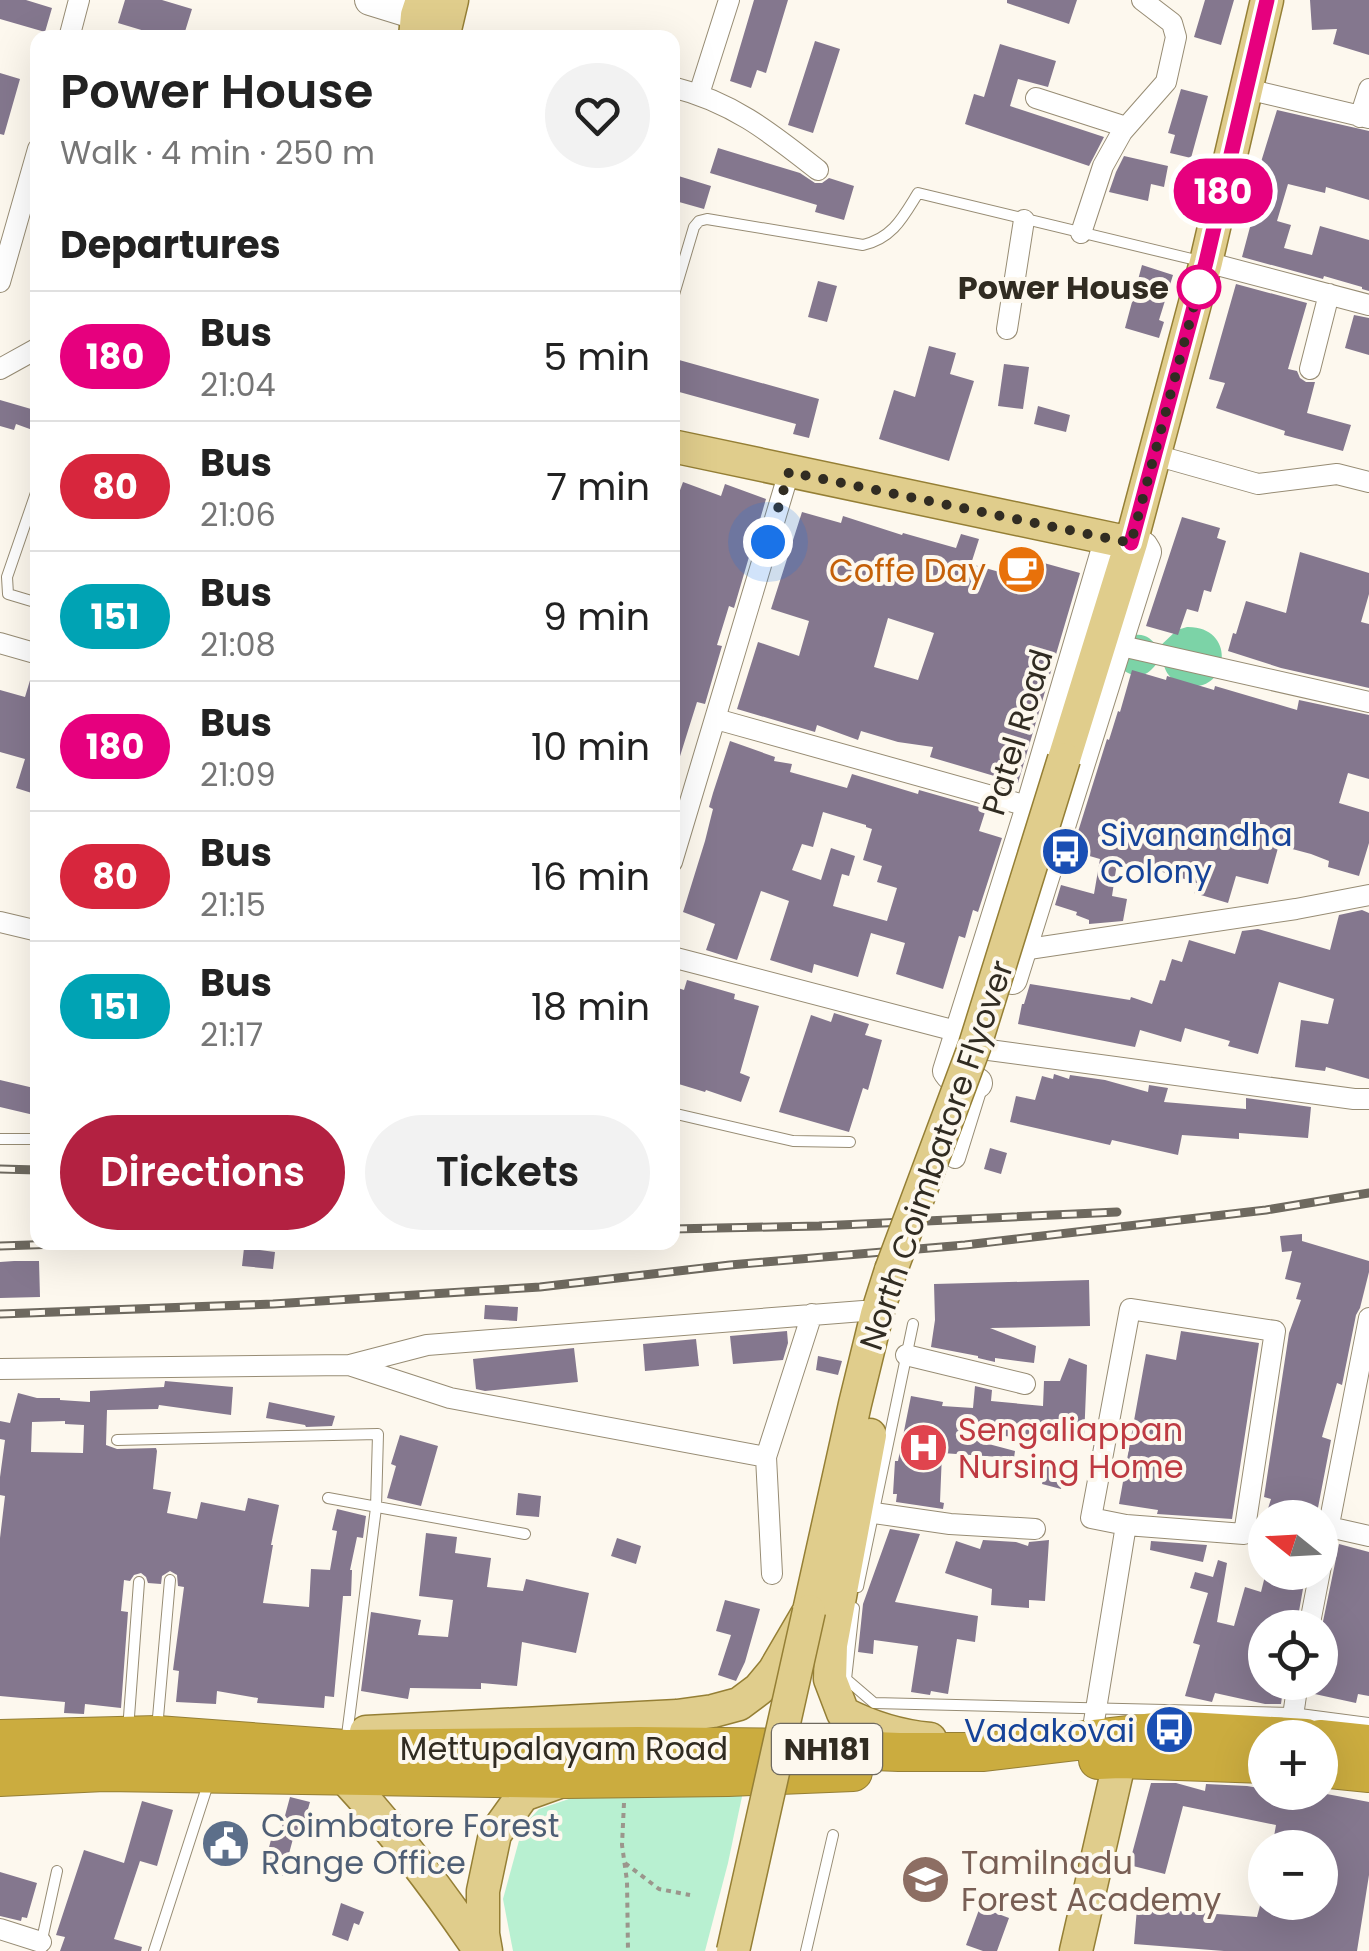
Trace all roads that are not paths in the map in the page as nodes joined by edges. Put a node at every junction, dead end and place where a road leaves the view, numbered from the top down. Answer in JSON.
{"nodes":[{"id":1,"x":80,"y":0,"type":"edge"},
{"id":2,"x":370,"y":0,"type":"edge"},
{"id":3,"x":729,"y":0,"type":"edge"},
{"id":4,"x":1142,"y":0,"type":"edge"},
{"id":5,"x":1267,"y":0,"type":"edge"},
{"id":6,"x":432,"y":19,"type":"edge"},
{"id":7,"x":71,"y":30,"type":"edge"},
{"id":8,"x":1247,"y":89,"type":"junction"},
{"id":9,"x":1369,"y":89,"type":"edge"},
{"id":10,"x":680,"y":90,"type":"edge"},
{"id":11,"x":698,"y":94,"type":"junction"},
{"id":12,"x":1036,"y":98,"type":"dead end"},
{"id":13,"x":1365,"y":118,"type":"edge"},
{"id":14,"x":1126,"y":127,"type":"junction"},
{"id":15,"x":818,"y":170,"type":"dead end"},
{"id":16,"x":30,"y":177,"type":"edge"},
{"id":17,"x":1024,"y":220,"type":"junction"},
{"id":18,"x":1081,"y":233,"type":"junction"},
{"id":19,"x":1206,"y":262,"type":"junction"},
{"id":20,"x":680,"y":275,"type":"edge"},
{"id":21,"x":0,"y":282,"type":"edge"},
{"id":22,"x":1329,"y":294,"type":"junction"},
{"id":23,"x":1369,"y":304,"type":"edge"},
{"id":24,"x":1007,"y":329,"type":"dead end"},
{"id":25,"x":30,"y":352,"type":"edge"},
{"id":26,"x":1310,"y":368,"type":"dead end"},
{"id":27,"x":0,"y":369,"type":"edge"},
{"id":28,"x":680,"y":448,"type":"edge"},
{"id":29,"x":1154,"y":455,"type":"junction"},
{"id":30,"x":789,"y":472,"type":"junction"},
{"id":31,"x":1369,"y":482,"type":"edge"},
{"id":32,"x":30,"y":510,"type":"edge"},
{"id":33,"x":1121,"y":541,"type":"junction"},
{"id":34,"x":30,"y":601,"type":"edge"},
{"id":35,"x":0,"y":643,"type":"edge"},
{"id":36,"x":1117,"y":644,"type":"junction"},
{"id":37,"x":30,"y":652,"type":"edge"},
{"id":38,"x":1369,"y":702,"type":"edge"},
{"id":39,"x":716,"y":719,"type":"junction"},
{"id":40,"x":1031,"y":807,"type":"junction"},
{"id":41,"x":680,"y":836,"type":"edge"},
{"id":42,"x":1369,"y":895,"type":"edge"},
{"id":43,"x":0,"y":922,"type":"edge"},
{"id":44,"x":30,"y":929,"type":"edge"},
{"id":45,"x":1022,"y":950,"type":"junction"},
{"id":46,"x":680,"y":959,"type":"edge"},
{"id":47,"x":960,"y":1032,"type":"junction"},
{"id":48,"x":989,"y":1050,"type":"junction"},
{"id":49,"x":978,"y":1084,"type":"junction"},
{"id":50,"x":1369,"y":1099,"type":"edge"},
{"id":51,"x":680,"y":1115,"type":"edge"},
{"id":52,"x":0,"y":1138,"type":"edge"},
{"id":53,"x":30,"y":1140,"type":"edge"},
{"id":54,"x":850,"y":1142,"type":"dead end"},
{"id":55,"x":955,"y":1158,"type":"dead end"},
{"id":56,"x":891,"y":1270,"type":"junction"},
{"id":57,"x":863,"y":1311,"type":"dead end"},
{"id":58,"x":812,"y":1314,"type":"junction"},
{"id":59,"x":1369,"y":1318,"type":"edge"},
{"id":60,"x":913,"y":1324,"type":"dead end"},
{"id":61,"x":906,"y":1354,"type":"junction"},
{"id":62,"x":350,"y":1365,"type":"junction"},
{"id":63,"x":0,"y":1369,"type":"edge"},
{"id":64,"x":1025,"y":1384,"type":"dead end"},
{"id":65,"x":117,"y":1440,"type":"dead end"},
{"id":66,"x":766,"y":1457,"type":"junction"},
{"id":67,"x":328,"y":1498,"type":"dead end"},
{"id":68,"x":1334,"y":1500,"type":"edge"},
{"id":69,"x":376,"y":1508,"type":"junction"},
{"id":70,"x":874,"y":1512,"type":"junction"},
{"id":71,"x":1126,"y":1525,"type":"junction"},
{"id":72,"x":1034,"y":1529,"type":"dead end"},
{"id":73,"x":1338,"y":1529,"type":"edge"},
{"id":74,"x":525,"y":1534,"type":"dead end"},
{"id":75,"x":1369,"y":1536,"type":"edge"},
{"id":76,"x":772,"y":1574,"type":"dead end"},
{"id":77,"x":170,"y":1580,"type":"dead end"},
{"id":78,"x":139,"y":1582,"type":"dead end"},
{"id":79,"x":809,"y":1612,"type":"junction"},
{"id":80,"x":1369,"y":1723,"type":"edge"},
{"id":81,"x":1338,"y":1727,"type":"edge"},
{"id":82,"x":1248,"y":1731,"type":"edge"},
{"id":83,"x":142,"y":1736,"type":"junction"},
{"id":84,"x":1102,"y":1736,"type":"junction"},
{"id":85,"x":1338,"y":1738,"type":"edge"},
{"id":86,"x":0,"y":1739,"type":"edge"},
{"id":87,"x":1369,"y":1744,"type":"edge"},
{"id":88,"x":984,"y":1752,"type":"junction"},
{"id":89,"x":354,"y":1753,"type":"junction"},
{"id":90,"x":1248,"y":1761,"type":"edge"},
{"id":91,"x":1338,"y":1770,"type":"edge"},
{"id":92,"x":1369,"y":1773,"type":"edge"},
{"id":93,"x":211,"y":1774,"type":"junction"},
{"id":94,"x":0,"y":1777,"type":"edge"},
{"id":95,"x":566,"y":1779,"type":"junction"},
{"id":96,"x":833,"y":1835,"type":"dead end"},
{"id":97,"x":58,"y":1872,"type":"dead end"},
{"id":98,"x":0,"y":1930,"type":"edge"},
{"id":99,"x":41,"y":1947,"type":"edge"},
{"id":100,"x":154,"y":1951,"type":"edge"},
{"id":101,"x":483,"y":1951,"type":"edge"},
{"id":102,"x":733,"y":1951,"type":"edge"},
{"id":103,"x":806,"y":1951,"type":"edge"},
{"id":104,"x":1076,"y":1951,"type":"edge"}],
"edges":[{"from":1,"to":7,"type":"street"},
{"from":2,"to":6,"type":"street"},
{"from":3,"to":11,"type":"street"},
{"from":4,"to":14,"type":"street"},
{"from":5,"to":8,"type":"main road","name":"North Coimbatore Flyover"},
{"from":8,"to":13,"type":"street"},
{"from":8,"to":19,"type":"main road","name":"North Coimbatore Flyover"},
{"from":9,"to":13,"type":"street"},
{"from":10,"to":11,"type":"street"},
{"from":11,"to":15,"type":"street"},
{"from":12,"to":14,"type":"street"},
{"from":14,"to":18,"type":"street"},
{"from":16,"to":21,"type":"street"},
{"from":17,"to":18,"type":"lane"},
{"from":17,"to":20,"type":"lane"},
{"from":17,"to":24,"type":"street"},
{"from":18,"to":19,"type":"lane"},
{"from":19,"to":22,"type":"street"},
{"from":19,"to":29,"type":"main road","name":"North Coimbatore Flyover"},
{"from":22,"to":23,"type":"street"},
{"from":22,"to":26,"type":"street"},
{"from":25,"to":27,"type":"street"},
{"from":28,"to":30,"type":"main road"},
{"from":29,"to":31,"type":"street"},
{"from":29,"to":33,"type":"main road","name":"North Coimbatore Flyover"},
{"from":30,"to":33,"type":"main road"},
{"from":30,"to":39,"type":"street"},
{"from":32,"to":34,"type":"lane"},
{"from":33,"to":36,"type":"street"},
{"from":33,"to":40,"type":"street","name":"Patel Road"},
{"from":33,"to":56,"type":"main road","name":"North Coimbatore Flyover","bridge":true},
{"from":35,"to":37,"type":"street"},
{"from":36,"to":38,"type":"street"},
{"from":36,"to":45,"type":"street"},
{"from":39,"to":40,"type":"street"},
{"from":39,"to":41,"type":"street"},
{"from":40,"to":47,"type":"street","name":"Patel Road"},
{"from":42,"to":45,"type":"street"},
{"from":43,"to":44,"type":"street"},
{"from":45,"to":48,"type":"street"},
{"from":46,"to":47,"type":"street"},
{"from":47,"to":49,"type":"street","name":"Patel Road"},
{"from":48,"to":49,"type":"street"},
{"from":48,"to":50,"type":"street"},
{"from":49,"to":55,"type":"street"},
{"from":51,"to":54,"type":"lane"},
{"from":52,"to":53,"type":"lane"},
{"from":56,"to":79,"type":"main road","name":"North Coimbatore Flyover"},
{"from":56,"to":88,"type":"main road"},
{"from":57,"to":58,"type":"street"},
{"from":58,"to":62,"type":"street"},
{"from":58,"to":66,"type":"street"},
{"from":59,"to":68,"type":"street"},
{"from":60,"to":61,"type":"lane"},
{"from":61,"to":64,"type":"street"},
{"from":61,"to":70,"type":"lane"},
{"from":62,"to":63,"type":"street"},
{"from":62,"to":66,"type":"street"},
{"from":65,"to":69,"type":"lane"},
{"from":66,"to":76,"type":"street"},
{"from":67,"to":69,"type":"lane"},
{"from":69,"to":74,"type":"lane"},
{"from":69,"to":89,"type":"lane"},
{"from":70,"to":72,"type":"street"},
{"from":70,"to":84,"type":"lane"},
{"from":71,"to":71,"type":"street"},
{"from":71,"to":84,"type":"street"},
{"from":73,"to":75,"type":"street"},
{"from":77,"to":83,"type":"lane"},
{"from":78,"to":83,"type":"lane"},
{"from":79,"to":89,"type":"main road"},
{"from":79,"to":102,"type":"main road","name":"North Coimbatore Flyover","bridge":true},
{"from":80,"to":81,"type":"lane"},
{"from":82,"to":84,"type":"highway","name":"Mettupalayam Road","number":"NH181"},
{"from":83,"to":86,"type":"highway","name":"Mettupalayam Road","number":"NH181"},
{"from":83,"to":89,"type":"highway","name":"Mettupalayam Road","number":"NH181"},
{"from":84,"to":88,"type":"highway","name":"Mettupalayam Road","number":"NH181"},
{"from":84,"to":90,"type":"highway","name":"Mettupalayam Road","number":"NH181"},
{"from":84,"to":95,"type":"highway","name":"Mettupalayam Road","number":"NH181"},
{"from":84,"to":104,"type":"main road"},
{"from":85,"to":87,"type":"highway","name":"Mettupalayam Road","number":"NH181"},
{"from":88,"to":89,"type":"highway","name":"Mettupalayam Road","number":"NH181"},
{"from":89,"to":93,"type":"highway","name":"Mettupalayam Road","number":"NH181"},
{"from":89,"to":95,"type":"highway","name":"Mettupalayam Road","number":"NH181"},
{"from":89,"to":101,"type":"main road"},
{"from":91,"to":92,"type":"highway"},
{"from":93,"to":94,"type":"highway","name":"Mettupalayam Road","number":"NH181"},
{"from":93,"to":100,"type":"lane"},
{"from":95,"to":101,"type":"main road"},
{"from":96,"to":103,"type":"lane"},
{"from":97,"to":99,"type":"lane"},
{"from":98,"to":99,"type":"street"}]}
